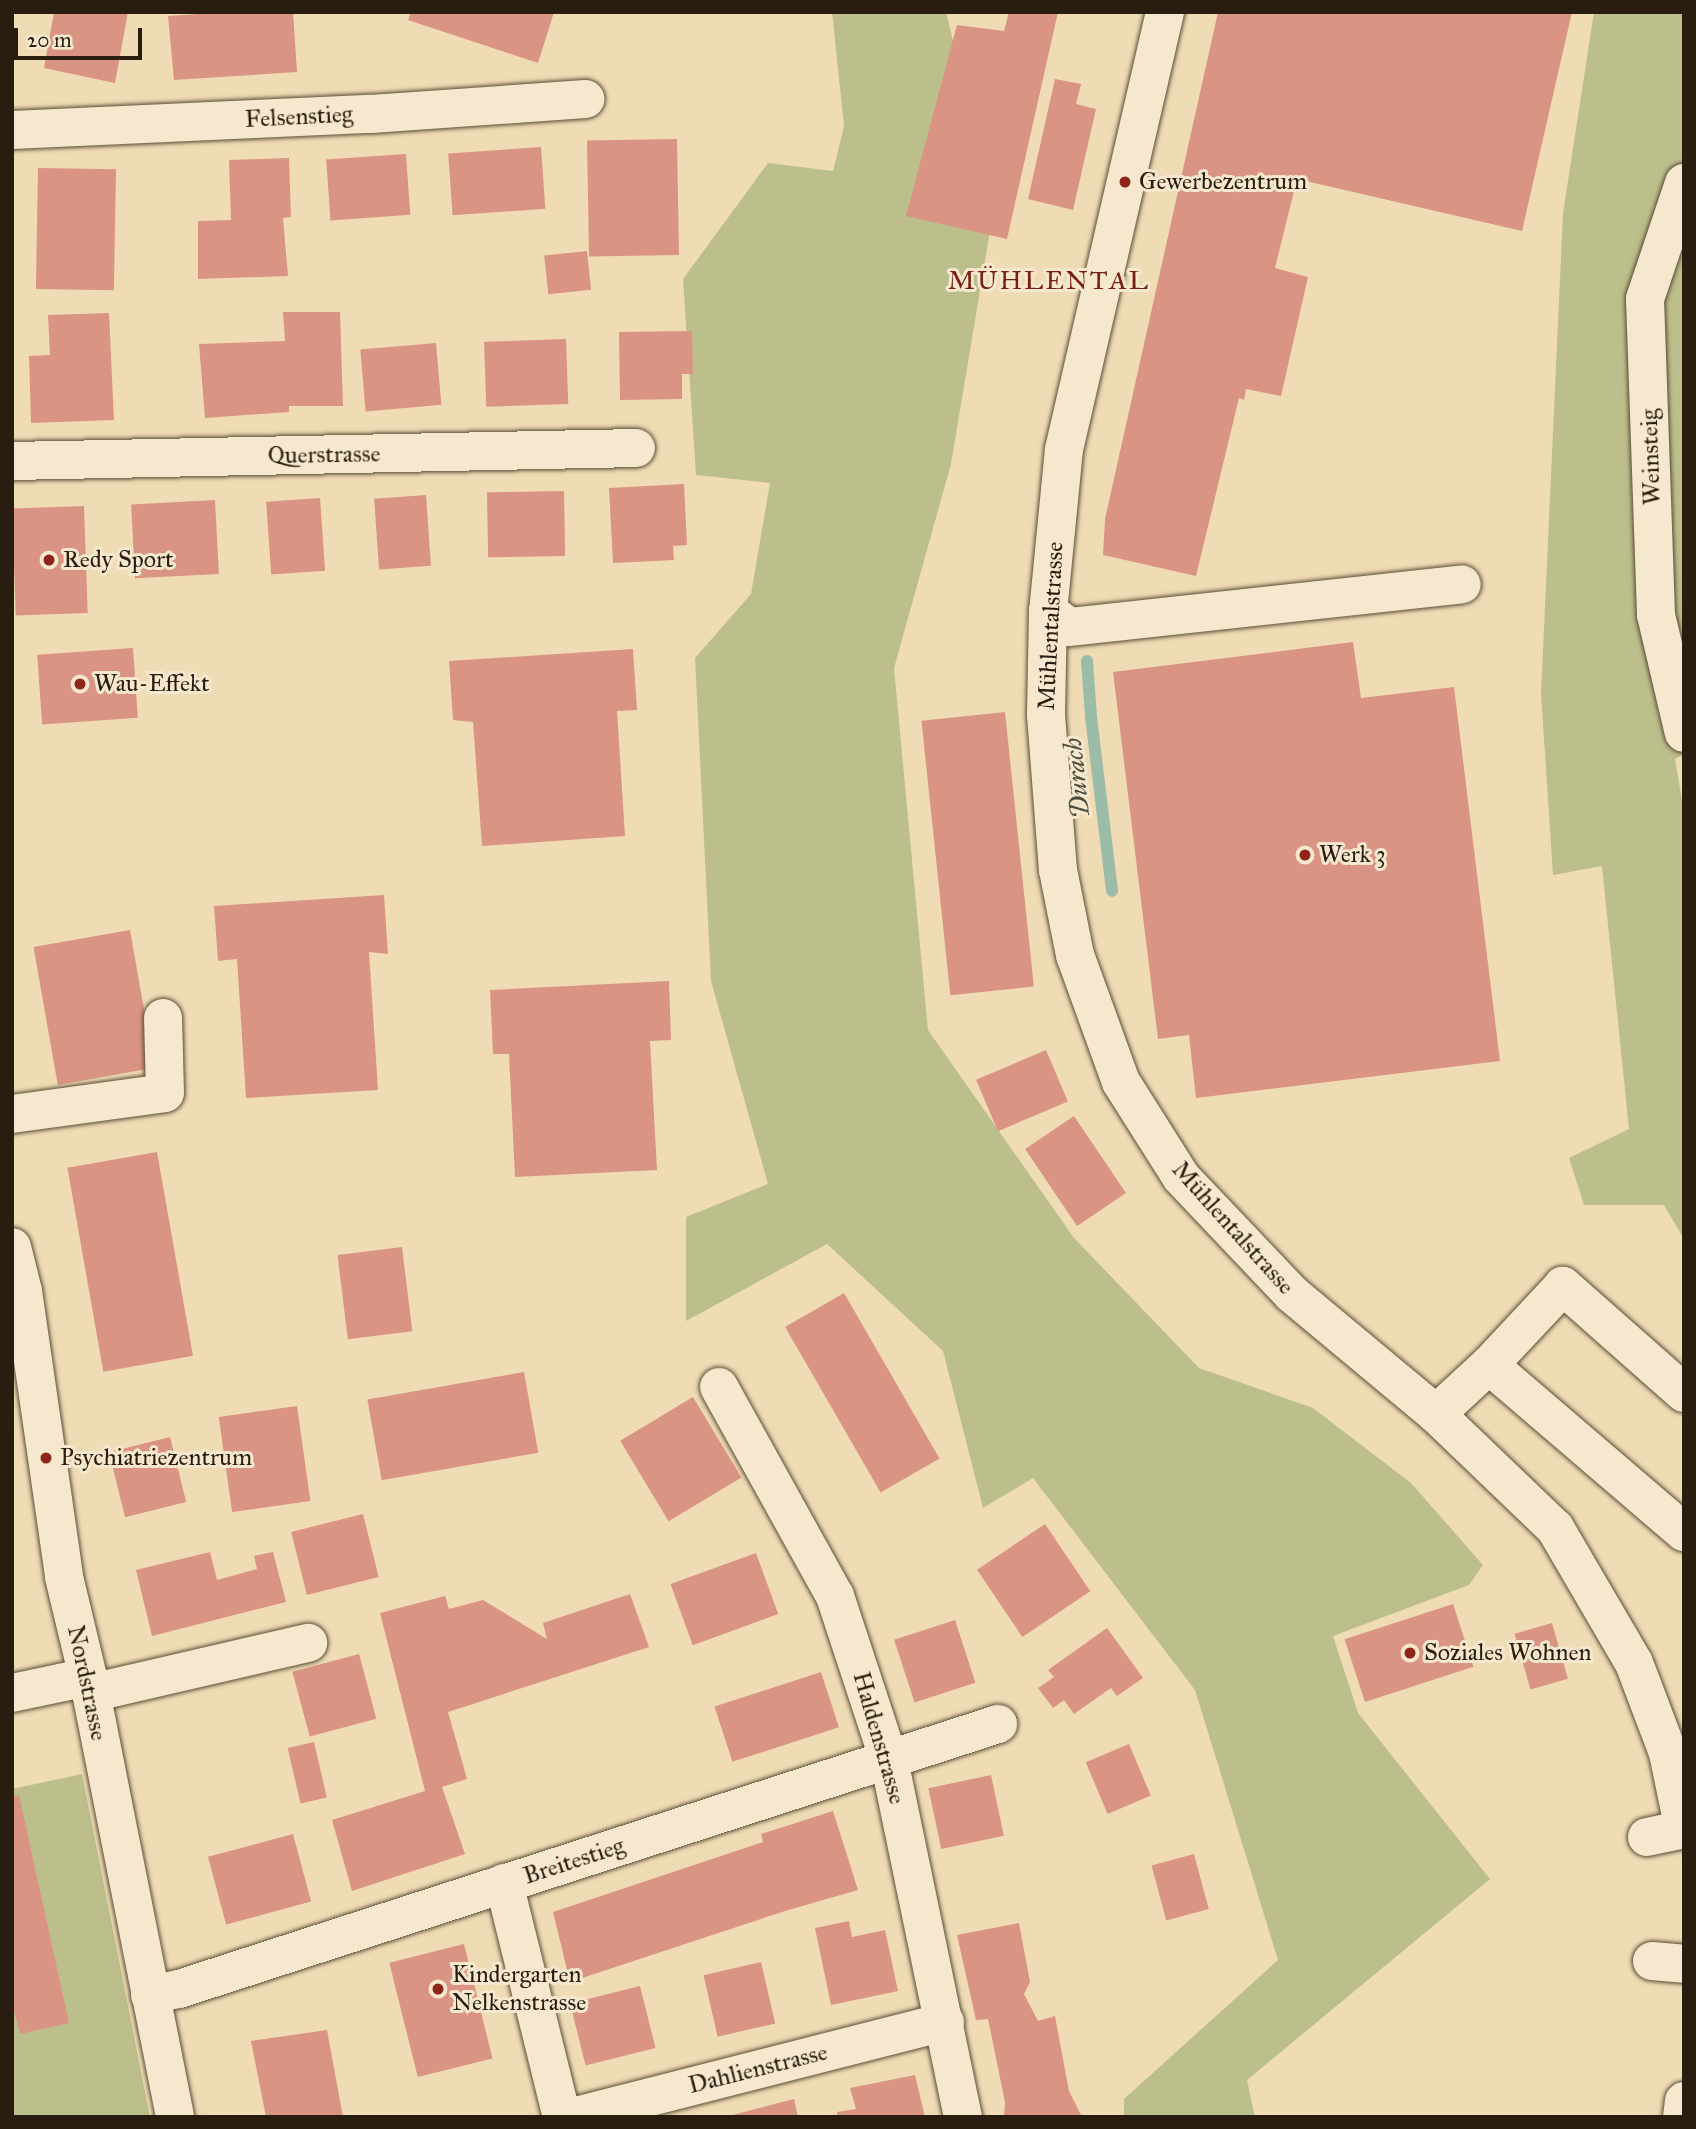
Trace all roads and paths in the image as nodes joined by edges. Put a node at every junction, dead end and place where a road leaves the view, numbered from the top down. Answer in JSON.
{"nodes":[{"id":1,"x":1165,"y":12,"type":"edge"},
{"id":2,"x":585,"y":99,"type":"dead end"},
{"id":3,"x":12,"y":130,"type":"edge"},
{"id":4,"x":1684,"y":183,"type":"edge"},
{"id":5,"x":636,"y":448,"type":"dead end"},
{"id":6,"x":12,"y":461,"type":"edge"},
{"id":7,"x":1462,"y":584,"type":"dead end"},
{"id":8,"x":1048,"y":611,"type":"junction"},
{"id":9,"x":1684,"y":733,"type":"edge"},
{"id":10,"x":163,"y":1018,"type":"dead end"},
{"id":11,"x":12,"y":1114,"type":"edge"},
{"id":12,"x":12,"y":1247,"type":"edge"},
{"id":13,"x":1489,"y":1365,"type":"junction"},
{"id":14,"x":719,"y":1387,"type":"dead end"},
{"id":15,"x":1684,"y":1393,"type":"edge"},
{"id":16,"x":1436,"y":1414,"type":"junction"},
{"id":17,"x":1684,"y":1532,"type":"edge"},
{"id":18,"x":308,"y":1643,"type":"dead end"},
{"id":19,"x":89,"y":1685,"type":"junction"},
{"id":20,"x":12,"y":1693,"type":"edge"},
{"id":21,"x":998,"y":1724,"type":"dead end"},
{"id":22,"x":1676,"y":1748,"type":"edge"},
{"id":23,"x":889,"y":1760,"type":"junction"},
{"id":24,"x":1672,"y":1832,"type":"edge"},
{"id":25,"x":504,"y":1883,"type":"junction"},
{"id":26,"x":150,"y":1995,"type":"junction"},
{"id":27,"x":945,"y":2022,"type":"junction"},
{"id":28,"x":1684,"y":2101,"type":"edge"},
{"id":29,"x":175,"y":2117,"type":"edge"},
{"id":30,"x":562,"y":2117,"type":"edge"},
{"id":31,"x":572,"y":2117,"type":"edge"},
{"id":32,"x":963,"y":2117,"type":"edge"},
{"id":33,"x":1682,"y":2117,"type":"edge"}],
"edges":[{"from":1,"to":8,"type":"street","name":"Mühlentalstrasse"},
{"from":2,"to":3,"type":"street","name":"Felsenstieg"},
{"from":4,"to":9,"type":"street","name":"Weinsteig"},
{"from":5,"to":6,"type":"street","name":"Querstrasse"},
{"from":7,"to":8,"type":"street"},
{"from":8,"to":16,"type":"street","name":"Mühlentalstrasse"},
{"from":10,"to":11,"type":"street"},
{"from":12,"to":19,"type":"street","name":"Nordstrasse"},
{"from":13,"to":15,"type":"street"},
{"from":13,"to":16,"type":"street"},
{"from":13,"to":17,"type":"street"},
{"from":14,"to":23,"type":"street","name":"Haldenstrasse"},
{"from":16,"to":22,"type":"street","name":"Mühlentalstrasse"},
{"from":18,"to":19,"type":"street"},
{"from":19,"to":20,"type":"street"},
{"from":19,"to":26,"type":"street","name":"Nordstrasse"},
{"from":21,"to":23,"type":"street","name":"Breitestieg"},
{"from":22,"to":24,"type":"street","name":"Mühlentalstrasse"},
{"from":23,"to":25,"type":"street","name":"Breitestieg"},
{"from":23,"to":27,"type":"street","name":"Haldenstrasse"},
{"from":25,"to":26,"type":"street","name":"Breitestieg"},
{"from":25,"to":30,"type":"street"},
{"from":26,"to":29,"type":"street","name":"Nordstrasse"},
{"from":27,"to":31,"type":"street","name":"Dahlienstrasse"},
{"from":27,"to":32,"type":"street","name":"Haldenstrasse"},
{"from":28,"to":33,"type":"street"}]}
